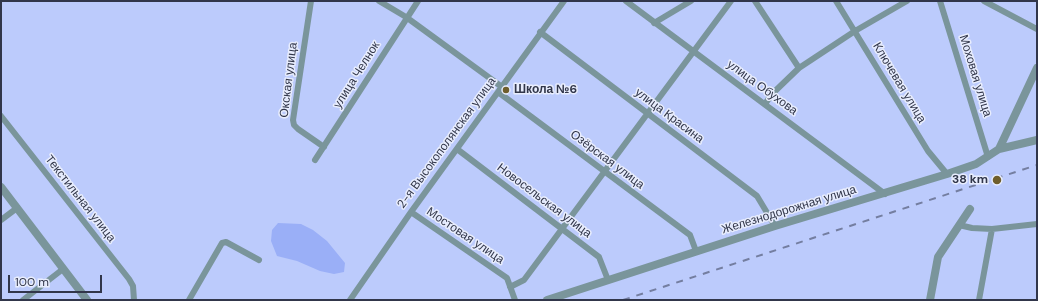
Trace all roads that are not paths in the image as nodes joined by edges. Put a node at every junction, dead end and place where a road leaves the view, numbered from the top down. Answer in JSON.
{"nodes":[{"id":1,"x":311,"y":1,"type":"edge"},
{"id":2,"x":379,"y":1,"type":"edge"},
{"id":3,"x":418,"y":1,"type":"edge"},
{"id":4,"x":564,"y":1,"type":"edge"},
{"id":5,"x":626,"y":1,"type":"edge"},
{"id":6,"x":691,"y":1,"type":"edge"},
{"id":7,"x":731,"y":1,"type":"edge"},
{"id":8,"x":755,"y":1,"type":"edge"},
{"id":9,"x":836,"y":1,"type":"edge"},
{"id":10,"x":907,"y":1,"type":"edge"},
{"id":11,"x":940,"y":1,"type":"edge"},
{"id":12,"x":984,"y":1,"type":"edge"},
{"id":13,"x":406,"y":17,"type":"junction"},
{"id":14,"x":654,"y":23,"type":"junction"},
{"id":15,"x":1037,"y":29,"type":"edge"},
{"id":16,"x":855,"y":31,"type":"junction"},
{"id":17,"x":540,"y":32,"type":"junction"},
{"id":18,"x":694,"y":52,"type":"junction"},
{"id":19,"x":799,"y":68,"type":"junction"},
{"id":20,"x":1037,"y":68,"type":"edge"},
{"id":21,"x":500,"y":89,"type":"junction"},
{"id":22,"x":765,"y":104,"type":"junction"},
{"id":23,"x":648,"y":113,"type":"junction"},
{"id":24,"x":1,"y":116,"type":"edge"},
{"id":25,"x":1037,"y":140,"type":"edge"},
{"id":26,"x":324,"y":147,"type":"junction"},
{"id":27,"x":456,"y":149,"type":"junction"},
{"id":28,"x":999,"y":149,"type":"junction"},
{"id":29,"x":988,"y":157,"type":"junction"},
{"id":30,"x":315,"y":160,"type":"dead end"},
{"id":31,"x":605,"y":172,"type":"junction"},
{"id":32,"x":947,"y":174,"type":"junction"},
{"id":33,"x":1,"y":187,"type":"edge"},
{"id":34,"x":884,"y":194,"type":"junction"},
{"id":35,"x":17,"y":208,"type":"junction"},
{"id":36,"x":970,"y":209,"type":"dead end"},
{"id":37,"x":411,"y":212,"type":"junction"},
{"id":38,"x":1,"y":220,"type":"edge"},
{"id":39,"x":1037,"y":224,"type":"edge"},
{"id":40,"x":959,"y":225,"type":"junction"},
{"id":41,"x":775,"y":226,"type":"junction"},
{"id":42,"x":563,"y":228,"type":"junction"},
{"id":43,"x":992,"y":229,"type":"junction"},
{"id":44,"x":696,"y":251,"type":"junction"},
{"id":45,"x":259,"y":260,"type":"dead end"},
{"id":46,"x":63,"y":269,"type":"junction"},
{"id":47,"x":608,"y":280,"type":"junction"},
{"id":48,"x":510,"y":287,"type":"junction"},
{"id":49,"x":23,"y":300,"type":"edge"},
{"id":50,"x":87,"y":300,"type":"edge"},
{"id":51,"x":134,"y":300,"type":"edge"},
{"id":52,"x":189,"y":300,"type":"edge"},
{"id":53,"x":350,"y":300,"type":"edge"},
{"id":54,"x":515,"y":300,"type":"edge"},
{"id":55,"x":547,"y":300,"type":"edge"},
{"id":56,"x":930,"y":300,"type":"edge"},
{"id":57,"x":979,"y":300,"type":"edge"}],
"edges":[{"from":1,"to":26,"type":"street","name":"Окская улица"},
{"from":2,"to":13,"type":"street","name":"Озёрская улица"},
{"from":3,"to":13,"type":"street","name":"улица Челнок"},
{"from":4,"to":17,"type":"street","name":"2-я Высокополянская улица"},
{"from":5,"to":14,"type":"street","name":"улица Обухова"},
{"from":6,"to":14,"type":"street"},
{"from":7,"to":18,"type":"street"},
{"from":8,"to":19,"type":"street"},
{"from":9,"to":16,"type":"street","name":"Ключевая улица"},
{"from":10,"to":16,"type":"street"},
{"from":11,"to":29,"type":"street","name":"Моховая улица"},
{"from":12,"to":15,"type":"street"},
{"from":13,"to":21,"type":"street","name":"Озёрская улица"},
{"from":13,"to":26,"type":"street","name":"улица Челнок"},
{"from":14,"to":18,"type":"street","name":"улица Обухова"},
{"from":16,"to":19,"type":"street"},
{"from":16,"to":32,"type":"street","name":"Ключевая улица"},
{"from":17,"to":21,"type":"street","name":"2-я Высокополянская улица"},
{"from":17,"to":23,"type":"street","name":"улица Красина"},
{"from":18,"to":22,"type":"street","name":"улица Обухова"},
{"from":18,"to":23,"type":"street"},
{"from":19,"to":22,"type":"street"},
{"from":20,"to":28,"type":"street"},
{"from":21,"to":27,"type":"street","name":"2-я Высокополянская улица"},
{"from":21,"to":31,"type":"street","name":"Озёрская улица"},
{"from":22,"to":34,"type":"street","name":"улица Обухова"},
{"from":23,"to":31,"type":"street"},
{"from":23,"to":41,"type":"street","name":"улица Красина"},
{"from":24,"to":51,"type":"street","name":"Текстильная улица"},
{"from":25,"to":28,"type":"street","name":"Железнодорожная улица"},
{"from":26,"to":30,"type":"street","name":"улица Челнок"},
{"from":27,"to":37,"type":"street","name":"2-я Высокополянская улица"},
{"from":27,"to":42,"type":"street","name":"Новосельская улица"},
{"from":28,"to":29,"type":"street","name":"Железнодорожная улица"},
{"from":29,"to":32,"type":"street","name":"Железнодорожная улица"},
{"from":31,"to":42,"type":"street"},
{"from":31,"to":44,"type":"street","name":"Озёрская улица"},
{"from":32,"to":34,"type":"street","name":"Железнодорожная улица"},
{"from":33,"to":35,"type":"street"},
{"from":34,"to":41,"type":"street","name":"Железнодорожная улица"},
{"from":35,"to":38,"type":"street"},
{"from":35,"to":46,"type":"street"},
{"from":36,"to":40,"type":"street"},
{"from":37,"to":48,"type":"street","name":"Мостовая улица"},
{"from":37,"to":53,"type":"street","name":"2-я Высокополянская улица"},
{"from":39,"to":43,"type":"street"},
{"from":40,"to":43,"type":"street"},
{"from":40,"to":56,"type":"street"},
{"from":41,"to":44,"type":"street","name":"Железнодорожная улица"},
{"from":42,"to":47,"type":"street","name":"Новосельская улица"},
{"from":42,"to":48,"type":"street"},
{"from":43,"to":57,"type":"street"},
{"from":44,"to":47,"type":"street","name":"Железнодорожная улица"},
{"from":45,"to":52,"type":"street"},
{"from":46,"to":49,"type":"street"},
{"from":46,"to":50,"type":"street"},
{"from":47,"to":55,"type":"street","name":"Железнодорожная улица"},
{"from":48,"to":54,"type":"street","name":"Мостовая улица"}]}
